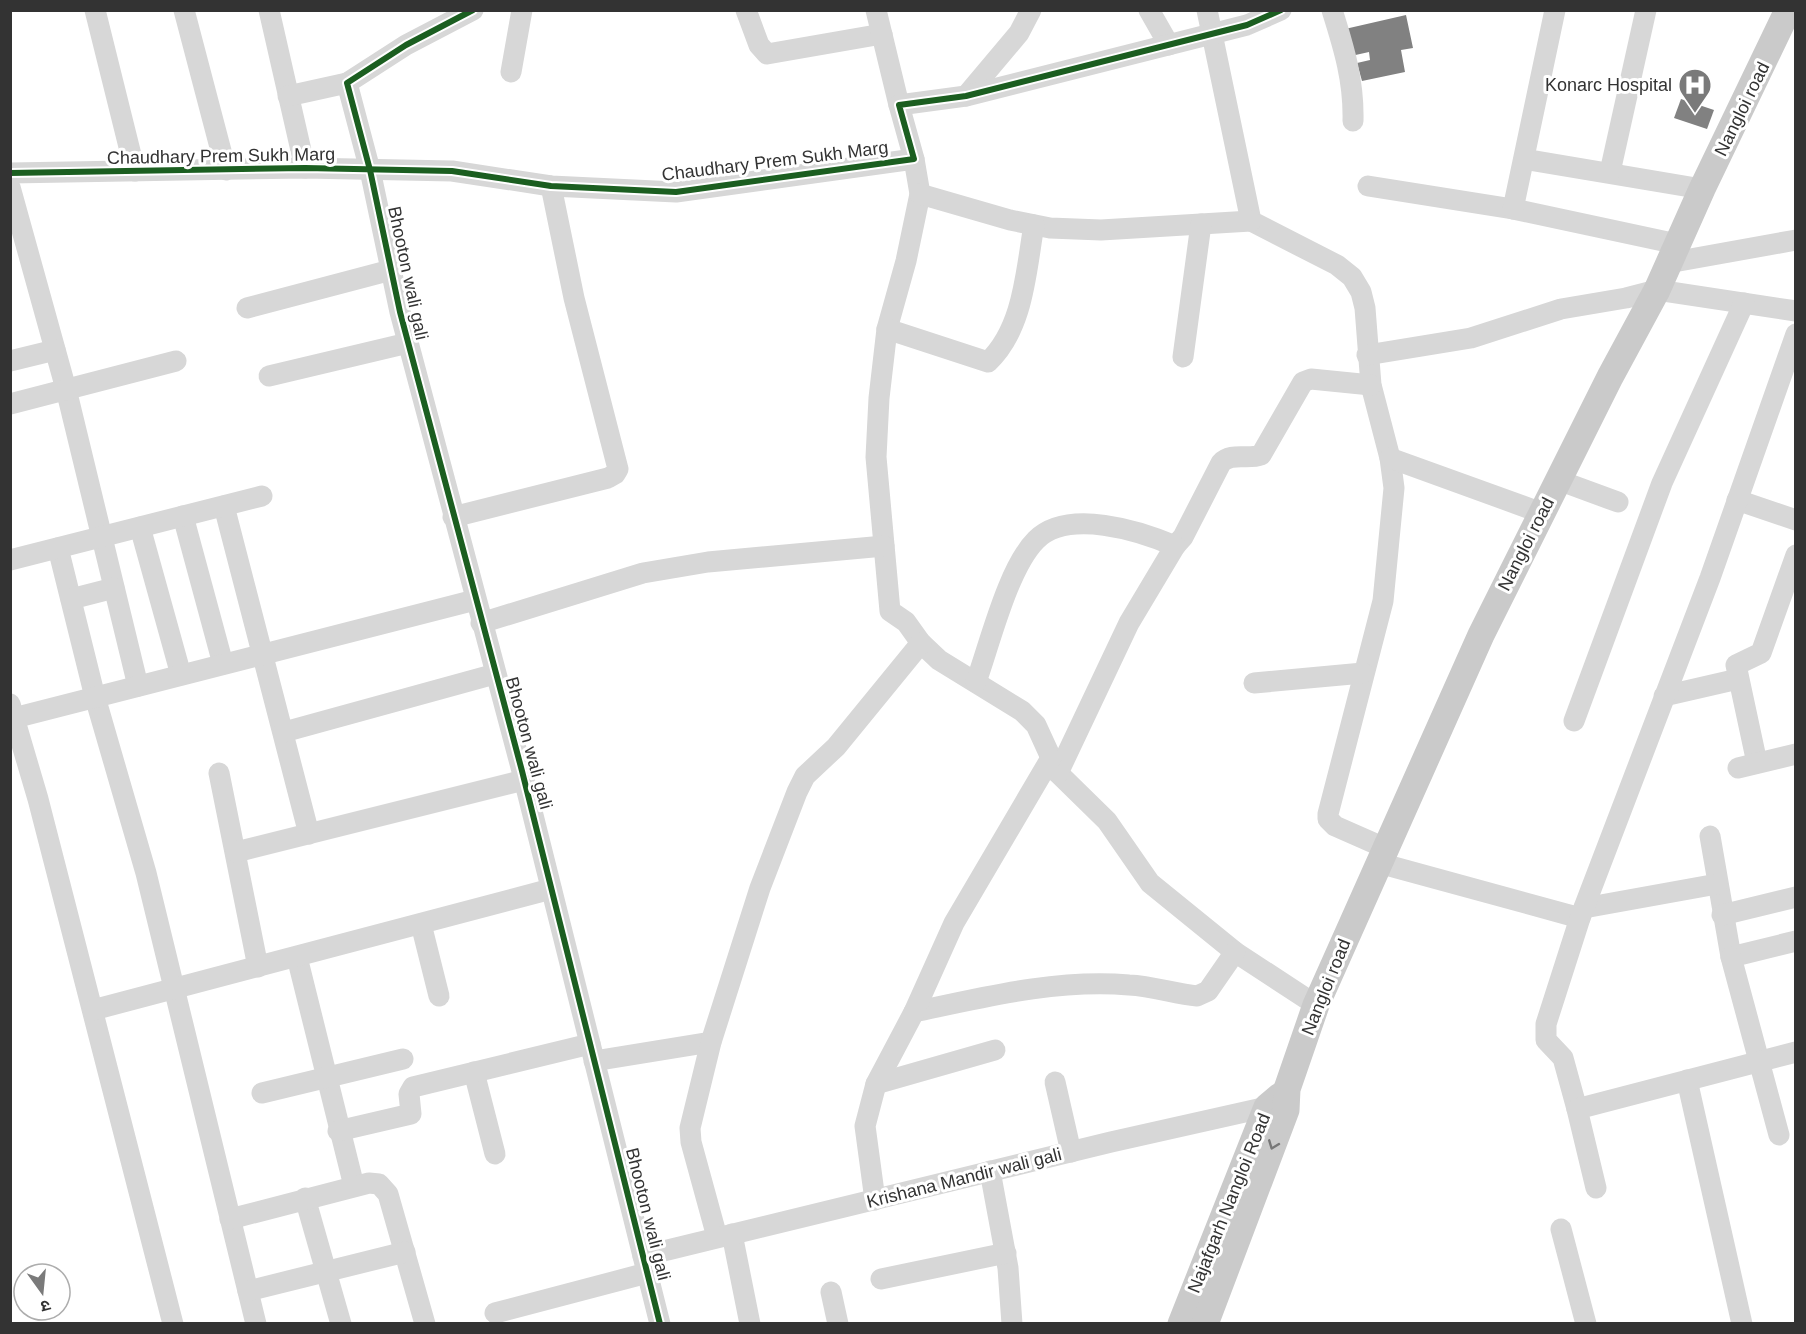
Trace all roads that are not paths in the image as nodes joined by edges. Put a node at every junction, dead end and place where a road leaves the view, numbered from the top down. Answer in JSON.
{"nodes":[{"id":1,"x":95,"y":10,"type":"edge"},
{"id":2,"x":184,"y":10,"type":"edge"},
{"id":3,"x":269,"y":10,"type":"edge"},
{"id":4,"x":473,"y":10,"type":"edge"},
{"id":5,"x":522,"y":10,"type":"edge"},
{"id":6,"x":746,"y":10,"type":"edge"},
{"id":7,"x":876,"y":10,"type":"edge"},
{"id":8,"x":1031,"y":10,"type":"edge"},
{"id":9,"x":1149,"y":10,"type":"edge"},
{"id":10,"x":1207,"y":10,"type":"edge"},
{"id":11,"x":1281,"y":10,"type":"edge"},
{"id":12,"x":1332,"y":10,"type":"edge"},
{"id":13,"x":1555,"y":10,"type":"edge"},
{"id":14,"x":1646,"y":10,"type":"edge"},
{"id":15,"x":1788,"y":10,"type":"edge"},
{"id":16,"x":882,"y":34,"type":"junction"},
{"id":17,"x":1210,"y":34,"type":"junction"},
{"id":18,"x":1168,"y":45,"type":"junction"},
{"id":19,"x":511,"y":72,"type":"dead end"},
{"id":20,"x":347,"y":83,"type":"junction"},
{"id":21,"x":288,"y":96,"type":"junction"},
{"id":22,"x":966,"y":96,"type":"junction"},
{"id":23,"x":899,"y":105,"type":"junction"},
{"id":24,"x":1353,"y":121,"type":"dead end"},
{"id":25,"x":914,"y":159,"type":"junction"},
{"id":26,"x":1524,"y":159,"type":"junction"},
{"id":27,"x":305,"y":168,"type":"junction"},
{"id":28,"x":225,"y":170,"type":"junction"},
{"id":29,"x":370,"y":170,"type":"junction"},
{"id":30,"x":135,"y":171,"type":"junction"},
{"id":31,"x":1610,"y":172,"type":"junction"},
{"id":32,"x":10,"y":173,"type":"edge"},
{"id":33,"x":551,"y":186,"type":"junction"},
{"id":34,"x":1368,"y":186,"type":"dead end"},
{"id":35,"x":10,"y":187,"type":"edge"},
{"id":36,"x":1702,"y":189,"type":"junction"},
{"id":37,"x":920,"y":194,"type":"junction"},
{"id":38,"x":1513,"y":209,"type":"junction"},
{"id":39,"x":1251,"y":221,"type":"junction"},
{"id":40,"x":1201,"y":224,"type":"junction"},
{"id":41,"x":1034,"y":225,"type":"junction"},
{"id":42,"x":1796,"y":240,"type":"edge"},
{"id":43,"x":1673,"y":254,"type":"junction"},
{"id":44,"x":391,"y":270,"type":"junction"},
{"id":45,"x":1657,"y":290,"type":"junction"},
{"id":46,"x":1744,"y":303,"type":"junction"},
{"id":47,"x":247,"y":308,"type":"dead end"},
{"id":48,"x":1796,"y":311,"type":"edge"},
{"id":49,"x":887,"y":329,"type":"junction"},
{"id":50,"x":1796,"y":334,"type":"edge"},
{"id":51,"x":408,"y":343,"type":"junction"},
{"id":52,"x":55,"y":350,"type":"junction"},
{"id":53,"x":1367,"y":355,"type":"junction"},
{"id":54,"x":1183,"y":357,"type":"dead end"},
{"id":55,"x":10,"y":361,"type":"edge"},
{"id":56,"x":176,"y":361,"type":"dead end"},
{"id":57,"x":269,"y":376,"type":"dead end"},
{"id":58,"x":1371,"y":386,"type":"junction"},
{"id":59,"x":66,"y":389,"type":"junction"},
{"id":60,"x":10,"y":404,"type":"edge"},
{"id":61,"x":1390,"y":458,"type":"junction"},
{"id":62,"x":1558,"y":480,"type":"junction"},
{"id":63,"x":262,"y":496,"type":"dead end"},
{"id":64,"x":1737,"y":500,"type":"junction"},
{"id":65,"x":1618,"y":501,"type":"dead end"},
{"id":66,"x":224,"y":506,"type":"junction"},
{"id":67,"x":1542,"y":513,"type":"junction"},
{"id":68,"x":183,"y":516,"type":"junction"},
{"id":69,"x":453,"y":517,"type":"junction"},
{"id":70,"x":1796,"y":520,"type":"edge"},
{"id":71,"x":140,"y":527,"type":"junction"},
{"id":72,"x":101,"y":537,"type":"junction"},
{"id":73,"x":884,"y":546,"type":"junction"},
{"id":74,"x":1175,"y":546,"type":"junction"},
{"id":75,"x":58,"y":548,"type":"junction"},
{"id":76,"x":1796,"y":555,"type":"edge"},
{"id":77,"x":10,"y":560,"type":"edge"},
{"id":78,"x":114,"y":588,"type":"junction"},
{"id":79,"x":70,"y":599,"type":"junction"},
{"id":80,"x":475,"y":600,"type":"junction"},
{"id":81,"x":481,"y":622,"type":"junction"},
{"id":82,"x":921,"y":643,"type":"junction"},
{"id":83,"x":264,"y":654,"type":"junction"},
{"id":84,"x":223,"y":664,"type":"junction"},
{"id":85,"x":1363,"y":673,"type":"junction"},
{"id":86,"x":495,"y":674,"type":"junction"},
{"id":87,"x":181,"y":675,"type":"junction"},
{"id":88,"x":1738,"y":679,"type":"junction"},
{"id":89,"x":976,"y":682,"type":"junction"},
{"id":90,"x":1254,"y":683,"type":"dead end"},
{"id":91,"x":138,"y":686,"type":"junction"},
{"id":92,"x":1664,"y":696,"type":"junction"},
{"id":93,"x":95,"y":697,"type":"junction"},
{"id":94,"x":12,"y":711,"type":"edge"},
{"id":95,"x":1574,"y":721,"type":"dead end"},
{"id":96,"x":284,"y":732,"type":"junction"},
{"id":97,"x":1796,"y":754,"type":"edge"},
{"id":98,"x":1054,"y":766,"type":"junction"},
{"id":99,"x":219,"y":773,"type":"dead end"},
{"id":100,"x":524,"y":780,"type":"junction"},
{"id":101,"x":309,"y":834,"type":"junction"},
{"id":102,"x":1710,"y":836,"type":"dead end"},
{"id":103,"x":236,"y":852,"type":"junction"},
{"id":104,"x":1382,"y":855,"type":"junction"},
{"id":105,"x":1717,"y":884,"type":"junction"},
{"id":106,"x":551,"y":890,"type":"junction"},
{"id":107,"x":1796,"y":897,"type":"edge"},
{"id":108,"x":1582,"y":913,"type":"junction"},
{"id":109,"x":1722,"y":915,"type":"junction"},
{"id":110,"x":421,"y":924,"type":"junction"},
{"id":111,"x":1796,"y":941,"type":"edge"},
{"id":112,"x":1235,"y":952,"type":"junction"},
{"id":113,"x":297,"y":957,"type":"junction"},
{"id":114,"x":1731,"y":957,"type":"junction"},
{"id":115,"x":258,"y":967,"type":"junction"},
{"id":116,"x":172,"y":989,"type":"junction"},
{"id":117,"x":439,"y":996,"type":"dead end"},
{"id":118,"x":1316,"y":1005,"type":"junction"},
{"id":119,"x":93,"y":1010,"type":"junction"},
{"id":120,"x":914,"y":1011,"type":"junction"},
{"id":121,"x":711,"y":1042,"type":"junction"},
{"id":122,"x":995,"y":1050,"type":"dead end"},
{"id":123,"x":1796,"y":1052,"type":"edge"},
{"id":124,"x":592,"y":1053,"type":"junction"},
{"id":125,"x":403,"y":1059,"type":"dead end"},
{"id":126,"x":1759,"y":1062,"type":"junction"},
{"id":127,"x":474,"y":1072,"type":"junction"},
{"id":128,"x":326,"y":1078,"type":"junction"},
{"id":129,"x":1687,"y":1080,"type":"junction"},
{"id":130,"x":1055,"y":1082,"type":"dead end"},
{"id":131,"x":876,"y":1084,"type":"junction"},
{"id":132,"x":262,"y":1093,"type":"dead end"},
{"id":133,"x":1280,"y":1102,"type":"junction"},
{"id":134,"x":1577,"y":1109,"type":"junction"},
{"id":135,"x":338,"y":1131,"type":"junction"},
{"id":136,"x":1779,"y":1135,"type":"dead end"},
{"id":137,"x":1071,"y":1152,"type":"junction"},
{"id":138,"x":495,"y":1154,"type":"dead end"},
{"id":139,"x":990,"y":1171,"type":"junction"},
{"id":140,"x":354,"y":1186,"type":"junction"},
{"id":141,"x":1596,"y":1188,"type":"dead end"},
{"id":142,"x":305,"y":1198,"type":"junction"},
{"id":143,"x":875,"y":1200,"type":"junction"},
{"id":144,"x":230,"y":1219,"type":"junction"},
{"id":145,"x":1561,"y":1229,"type":"dead end"},
{"id":146,"x":724,"y":1236,"type":"junction"},
{"id":147,"x":405,"y":1252,"type":"junction"},
{"id":148,"x":1006,"y":1253,"type":"junction"},
{"id":149,"x":645,"y":1264,"type":"junction"},
{"id":150,"x":327,"y":1271,"type":"junction"},
{"id":151,"x":881,"y":1280,"type":"dead end"},
{"id":152,"x":248,"y":1291,"type":"junction"},
{"id":153,"x":831,"y":1293,"type":"dead end"},
{"id":154,"x":495,"y":1313,"type":"dead end"},
{"id":155,"x":173,"y":1323,"type":"edge"},
{"id":156,"x":256,"y":1323,"type":"edge"},
{"id":157,"x":342,"y":1323,"type":"edge"},
{"id":158,"x":425,"y":1323,"type":"edge"},
{"id":159,"x":660,"y":1323,"type":"edge"},
{"id":160,"x":750,"y":1323,"type":"edge"},
{"id":161,"x":838,"y":1323,"type":"edge"},
{"id":162,"x":1012,"y":1323,"type":"edge"},
{"id":163,"x":1181,"y":1323,"type":"edge"},
{"id":164,"x":1205,"y":1323,"type":"edge"},
{"id":165,"x":1586,"y":1323,"type":"edge"},
{"id":166,"x":1742,"y":1323,"type":"edge"}],
"edges":[{"from":1,"to":30,"type":"street"},
{"from":2,"to":28,"type":"street"},
{"from":3,"to":21,"type":"street"},
{"from":4,"to":20,"type":"street"},
{"from":5,"to":19,"type":"street"},
{"from":6,"to":16,"type":"street"},
{"from":7,"to":16,"type":"street","name":"Chaudhary Prem Sukh Marg"},
{"from":8,"to":22,"type":"street"},
{"from":9,"to":18,"type":"street"},
{"from":10,"to":17,"type":"street"},
{"from":11,"to":17,"type":"street"},
{"from":12,"to":24,"type":"street"},
{"from":13,"to":26,"type":"street"},
{"from":14,"to":31,"type":"street"},
{"from":15,"to":36,"type":"main road","name":"Nangloi road"},
{"from":16,"to":23,"type":"street","name":"Chaudhary Prem Sukh Marg"},
{"from":17,"to":18,"type":"street"},
{"from":17,"to":39,"type":"street"},
{"from":18,"to":22,"type":"street"},
{"from":20,"to":21,"type":"street"},
{"from":20,"to":29,"type":"street","name":"Bhooton wali gali"},
{"from":21,"to":27,"type":"street"},
{"from":22,"to":23,"type":"street"},
{"from":23,"to":25,"type":"street","name":"Chaudhary Prem Sukh Marg"},
{"from":25,"to":33,"type":"street","name":"Chaudhary Prem Sukh Marg"},
{"from":25,"to":37,"type":"street"},
{"from":26,"to":31,"type":"street"},
{"from":26,"to":38,"type":"street"},
{"from":27,"to":28,"type":"street","name":"Chaudhary Prem Sukh Marg"},
{"from":27,"to":29,"type":"street","name":"Chaudhary Prem Sukh Marg"},
{"from":28,"to":30,"type":"street","name":"Chaudhary Prem Sukh Marg"},
{"from":29,"to":33,"type":"street","name":"Chaudhary Prem Sukh Marg"},
{"from":29,"to":44,"type":"street","name":"Bhooton wali gali"},
{"from":30,"to":32,"type":"street","name":"Chaudhary Prem Sukh Marg"},
{"from":31,"to":36,"type":"street"},
{"from":33,"to":69,"type":"street"},
{"from":34,"to":38,"type":"street"},
{"from":35,"to":52,"type":"street"},
{"from":36,"to":43,"type":"main road","name":"Nangloi road"},
{"from":37,"to":41,"type":"street"},
{"from":37,"to":49,"type":"street"},
{"from":38,"to":43,"type":"street"},
{"from":39,"to":40,"type":"street"},
{"from":39,"to":53,"type":"street"},
{"from":40,"to":41,"type":"street"},
{"from":40,"to":54,"type":"street"},
{"from":41,"to":49,"type":"street"},
{"from":42,"to":43,"type":"street"},
{"from":43,"to":45,"type":"main road","name":"Nangloi road"},
{"from":44,"to":47,"type":"street"},
{"from":44,"to":51,"type":"street","name":"Bhooton wali gali"},
{"from":45,"to":46,"type":"street"},
{"from":45,"to":53,"type":"street"},
{"from":45,"to":62,"type":"main road","name":"Nangloi road"},
{"from":46,"to":48,"type":"street"},
{"from":46,"to":95,"type":"street"},
{"from":49,"to":73,"type":"street"},
{"from":50,"to":64,"type":"street"},
{"from":51,"to":57,"type":"street"},
{"from":51,"to":69,"type":"street","name":"Bhooton wali gali"},
{"from":52,"to":55,"type":"street"},
{"from":52,"to":59,"type":"street"},
{"from":53,"to":58,"type":"street"},
{"from":56,"to":59,"type":"street"},
{"from":58,"to":61,"type":"street"},
{"from":58,"to":74,"type":"street"},
{"from":59,"to":60,"type":"street"},
{"from":59,"to":72,"type":"street"},
{"from":61,"to":67,"type":"street"},
{"from":61,"to":85,"type":"street"},
{"from":62,"to":65,"type":"street"},
{"from":62,"to":67,"type":"main road","name":"Nangloi road"},
{"from":63,"to":66,"type":"street"},
{"from":64,"to":70,"type":"street"},
{"from":64,"to":92,"type":"street"},
{"from":66,"to":68,"type":"street"},
{"from":66,"to":83,"type":"street"},
{"from":67,"to":104,"type":"main road","name":"Nangloi road"},
{"from":68,"to":71,"type":"street"},
{"from":68,"to":84,"type":"street"},
{"from":69,"to":80,"type":"street","name":"Bhooton wali gali"},
{"from":71,"to":72,"type":"street"},
{"from":71,"to":87,"type":"street"},
{"from":72,"to":75,"type":"street"},
{"from":72,"to":78,"type":"street"},
{"from":73,"to":81,"type":"street"},
{"from":73,"to":82,"type":"street"},
{"from":74,"to":89,"type":"street"},
{"from":74,"to":98,"type":"street"},
{"from":75,"to":77,"type":"street"},
{"from":75,"to":79,"type":"street"},
{"from":76,"to":88,"type":"street"},
{"from":78,"to":79,"type":"street"},
{"from":78,"to":91,"type":"street"},
{"from":79,"to":93,"type":"street"},
{"from":80,"to":81,"type":"street","name":"Bhooton wali gali"},
{"from":80,"to":83,"type":"street"},
{"from":81,"to":86,"type":"street","name":"Bhooton wali gali"},
{"from":82,"to":89,"type":"street"},
{"from":82,"to":121,"type":"street"},
{"from":83,"to":84,"type":"street"},
{"from":83,"to":96,"type":"street"},
{"from":84,"to":87,"type":"street"},
{"from":85,"to":90,"type":"street"},
{"from":85,"to":104,"type":"street"},
{"from":86,"to":96,"type":"street"},
{"from":86,"to":100,"type":"street","name":"Bhooton wali gali"},
{"from":87,"to":91,"type":"street"},
{"from":88,"to":92,"type":"street"},
{"from":88,"to":97,"type":"street"},
{"from":89,"to":98,"type":"street"},
{"from":91,"to":93,"type":"street"},
{"from":92,"to":108,"type":"street"},
{"from":93,"to":94,"type":"street"},
{"from":93,"to":116,"type":"street"},
{"from":94,"to":119,"type":"street"},
{"from":96,"to":101,"type":"street"},
{"from":98,"to":112,"type":"street"},
{"from":98,"to":120,"type":"street"},
{"from":99,"to":103,"type":"street"},
{"from":100,"to":101,"type":"street"},
{"from":100,"to":106,"type":"street","name":"Bhooton wali gali"},
{"from":101,"to":103,"type":"street"},
{"from":102,"to":105,"type":"street"},
{"from":103,"to":115,"type":"street"},
{"from":104,"to":108,"type":"street"},
{"from":104,"to":118,"type":"main road","name":"Nangloi road"},
{"from":105,"to":108,"type":"street"},
{"from":105,"to":109,"type":"street"},
{"from":106,"to":110,"type":"street"},
{"from":106,"to":124,"type":"street","name":"Bhooton wali gali"},
{"from":107,"to":109,"type":"street"},
{"from":108,"to":134,"type":"street"},
{"from":109,"to":114,"type":"street"},
{"from":110,"to":113,"type":"street"},
{"from":110,"to":117,"type":"street"},
{"from":111,"to":114,"type":"street"},
{"from":112,"to":118,"type":"street"},
{"from":112,"to":120,"type":"street"},
{"from":113,"to":115,"type":"street"},
{"from":113,"to":128,"type":"street"},
{"from":114,"to":126,"type":"street"},
{"from":115,"to":116,"type":"street"},
{"from":116,"to":119,"type":"street"},
{"from":116,"to":144,"type":"street"},
{"from":118,"to":133,"type":"main road","name":"Nangloi road"},
{"from":119,"to":155,"type":"street"},
{"from":120,"to":131,"type":"street"},
{"from":121,"to":124,"type":"street"},
{"from":121,"to":146,"type":"street"},
{"from":122,"to":131,"type":"street"},
{"from":123,"to":126,"type":"street"},
{"from":124,"to":127,"type":"street"},
{"from":124,"to":149,"type":"street","name":"Bhooton wali gali"},
{"from":125,"to":128,"type":"street"},
{"from":126,"to":129,"type":"street"},
{"from":126,"to":136,"type":"street"},
{"from":127,"to":135,"type":"street"},
{"from":127,"to":138,"type":"street"},
{"from":128,"to":132,"type":"street"},
{"from":128,"to":135,"type":"street"},
{"from":129,"to":134,"type":"street"},
{"from":129,"to":166,"type":"street"},
{"from":130,"to":137,"type":"street"},
{"from":131,"to":143,"type":"street"},
{"from":133,"to":137,"type":"street","name":"Krishana Mandir wali gali"},
{"from":133,"to":163,"type":"main road","name":"Najafgarh Nangloi Road"},
{"from":133,"to":164,"type":"main road","one_way":true},
{"from":134,"to":141,"type":"street"},
{"from":135,"to":140,"type":"street"},
{"from":137,"to":139,"type":"street","name":"Krishana Mandir wali gali"},
{"from":139,"to":143,"type":"street","name":"Krishana Mandir wali gali"},
{"from":139,"to":148,"type":"street"},
{"from":140,"to":142,"type":"street"},
{"from":140,"to":147,"type":"street"},
{"from":142,"to":144,"type":"street"},
{"from":142,"to":150,"type":"street"},
{"from":143,"to":146,"type":"street","name":"Krishana Mandir wali gali"},
{"from":144,"to":152,"type":"street"},
{"from":145,"to":165,"type":"street"},
{"from":146,"to":149,"type":"street","name":"Krishana Mandir wali gali"},
{"from":146,"to":160,"type":"street"},
{"from":147,"to":150,"type":"street"},
{"from":147,"to":158,"type":"street"},
{"from":148,"to":151,"type":"street"},
{"from":148,"to":162,"type":"street"},
{"from":149,"to":154,"type":"street","name":"Krishana Mandir wali gali"},
{"from":149,"to":159,"type":"street","name":"Bhooton wali gali"},
{"from":150,"to":152,"type":"street"},
{"from":150,"to":157,"type":"street"},
{"from":152,"to":156,"type":"street"},
{"from":153,"to":161,"type":"street"}]}
